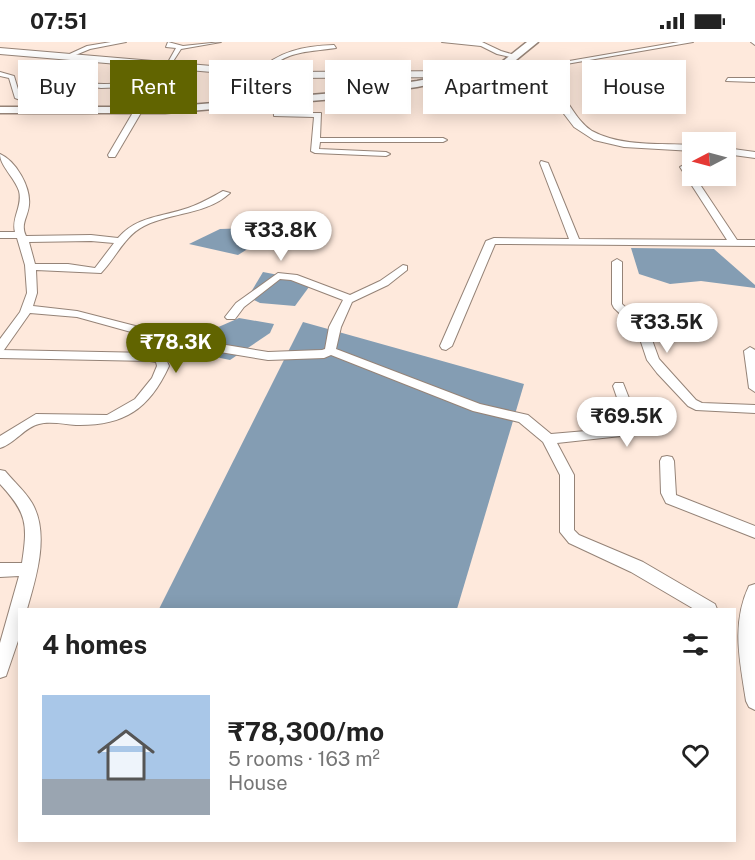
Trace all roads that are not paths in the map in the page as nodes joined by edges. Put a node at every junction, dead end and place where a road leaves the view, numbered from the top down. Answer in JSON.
{"nodes":[{"id":1,"x":123,"y":42,"type":"edge"},
{"id":2,"x":171,"y":42,"type":"edge"},
{"id":3,"x":219,"y":42,"type":"edge"},
{"id":4,"x":445,"y":42,"type":"edge"},
{"id":5,"x":533,"y":42,"type":"edge"},
{"id":6,"x":690,"y":42,"type":"edge"},
{"id":7,"x":182,"y":47,"type":"junction"},
{"id":8,"x":334,"y":47,"type":"dead end"},
{"id":9,"x":0,"y":51,"type":"edge"},
{"id":10,"x":66,"y":57,"type":"junction"},
{"id":11,"x":93,"y":59,"type":"joint"},
{"id":12,"x":513,"y":59,"type":"joint"},
{"id":13,"x":110,"y":60,"type":"edge"},
{"id":14,"x":172,"y":60,"type":"edge"},
{"id":15,"x":274,"y":60,"type":"edge"},
{"id":16,"x":570,"y":62,"type":"edge"},
{"id":17,"x":0,"y":74,"type":"edge"},
{"id":18,"x":423,"y":75,"type":"edge"},
{"id":19,"x":313,"y":76,"type":"edge"},
{"id":20,"x":728,"y":80,"type":"dead end"},
{"id":21,"x":755,"y":80,"type":"edge"},
{"id":22,"x":423,"y":85,"type":"edge"},
{"id":23,"x":18,"y":98,"type":"edge"},
{"id":24,"x":313,"y":99,"type":"edge"},
{"id":25,"x":18,"y":107,"type":"edge"},
{"id":26,"x":0,"y":110,"type":"edge"},
{"id":27,"x":136,"y":114,"type":"edge"},
{"id":28,"x":277,"y":114,"type":"edge"},
{"id":29,"x":570,"y":114,"type":"edge"},
{"id":30,"x":315,"y":140,"type":"junction"},
{"id":31,"x":443,"y":140,"type":"dead end"},
{"id":32,"x":682,"y":147,"type":"edge"},
{"id":33,"x":736,"y":152,"type":"edge"},
{"id":34,"x":386,"y":154,"type":"dead end"},
{"id":35,"x":112,"y":155,"type":"dead end"},
{"id":36,"x":755,"y":155,"type":"edge"},
{"id":37,"x":0,"y":156,"type":"edge"},
{"id":38,"x":544,"y":163,"type":"dead end"},
{"id":39,"x":696,"y":186,"type":"edge"},
{"id":40,"x":226,"y":193,"type":"dead end"},
{"id":41,"x":0,"y":235,"type":"edge"},
{"id":42,"x":21,"y":237,"type":"junction"},
{"id":43,"x":119,"y":241,"type":"junction"},
{"id":44,"x":575,"y":242,"type":"junction"},
{"id":45,"x":734,"y":243,"type":"junction"},
{"id":46,"x":755,"y":243,"type":"edge"},
{"id":47,"x":617,"y":262,"type":"dead end"},
{"id":48,"x":29,"y":267,"type":"junction"},
{"id":49,"x":403,"y":268,"type":"dead end"},
{"id":50,"x":351,"y":299,"type":"junction"},
{"id":51,"x":28,"y":309,"type":"junction"},
{"id":52,"x":231,"y":317,"type":"dead end"},
{"id":53,"x":5,"y":334,"type":"edge"},
{"id":54,"x":446,"y":346,"type":"dead end"},
{"id":55,"x":0,"y":348,"type":"edge"},
{"id":56,"x":330,"y":351,"type":"junction"},
{"id":57,"x":750,"y":351,"type":"dead end"},
{"id":58,"x":0,"y":354,"type":"edge"},
{"id":59,"x":619,"y":386,"type":"dead end"},
{"id":60,"x":755,"y":388,"type":"edge"},
{"id":61,"x":755,"y":409,"type":"edge"},
{"id":62,"x":548,"y":439,"type":"junction"},
{"id":63,"x":0,"y":443,"type":"edge"},
{"id":64,"x":667,"y":461,"type":"dead end"},
{"id":65,"x":0,"y":475,"type":"edge"},
{"id":66,"x":755,"y":532,"type":"edge"},
{"id":67,"x":29,"y":569,"type":"junction"},
{"id":68,"x":0,"y":570,"type":"edge"},
{"id":69,"x":755,"y":591,"type":"edge"},
{"id":70,"x":707,"y":608,"type":"edge"},
{"id":71,"x":740,"y":627,"type":"edge"},
{"id":72,"x":4,"y":640,"type":"edge"},
{"id":73,"x":0,"y":670,"type":"edge"},
{"id":74,"x":755,"y":700,"type":"edge"}],
"edges":[{"from":1,"to":10,"type":"street"},
{"from":2,"to":7,"type":"street"},
{"from":3,"to":7,"type":"street"},
{"from":4,"to":12,"type":"street"},
{"from":5,"to":12,"type":"main road"},
{"from":6,"to":16,"type":"street"},
{"from":7,"to":14,"type":"street"},
{"from":8,"to":15,"type":"street"},
{"from":9,"to":10,"type":"street"},
{"from":10,"to":11,"type":"street"},
{"from":11,"to":13,"type":"street"},
{"from":17,"to":23,"type":"street"},
{"from":18,"to":19,"type":"street"},
{"from":20,"to":21,"type":"street"},
{"from":22,"to":24,"type":"main road"},
{"from":25,"to":26,"type":"main road"},
{"from":27,"to":35,"type":"street"},
{"from":28,"to":30,"type":"street"},
{"from":29,"to":32,"type":"street"},
{"from":30,"to":31,"type":"street"},
{"from":30,"to":34,"type":"street"},
{"from":33,"to":36,"type":"street"},
{"from":37,"to":42,"type":"street"},
{"from":38,"to":44,"type":"street"},
{"from":39,"to":45,"type":"street"},
{"from":40,"to":43,"type":"street"},
{"from":41,"to":42,"type":"street"},
{"from":42,"to":43,"type":"street"},
{"from":42,"to":48,"type":"street"},
{"from":43,"to":48,"type":"street"},
{"from":44,"to":45,"type":"street"},
{"from":44,"to":54,"type":"street"},
{"from":45,"to":46,"type":"street"},
{"from":47,"to":61,"type":"street"},
{"from":48,"to":51,"type":"street"},
{"from":49,"to":50,"type":"street"},
{"from":50,"to":52,"type":"street"},
{"from":50,"to":56,"type":"street"},
{"from":51,"to":53,"type":"street"},
{"from":51,"to":56,"type":"street"},
{"from":53,"to":55,"type":"street"},
{"from":56,"to":62,"type":"street"},
{"from":57,"to":60,"type":"street"},
{"from":58,"to":63,"type":"street"},
{"from":59,"to":62,"type":"street"},
{"from":62,"to":70,"type":"street"},
{"from":64,"to":66,"type":"street"},
{"from":65,"to":67,"type":"street"},
{"from":67,"to":68,"type":"street"},
{"from":67,"to":72,"type":"street"},
{"from":69,"to":71,"type":"street"},
{"from":71,"to":74,"type":"street"},
{"from":72,"to":73,"type":"street"}]}
